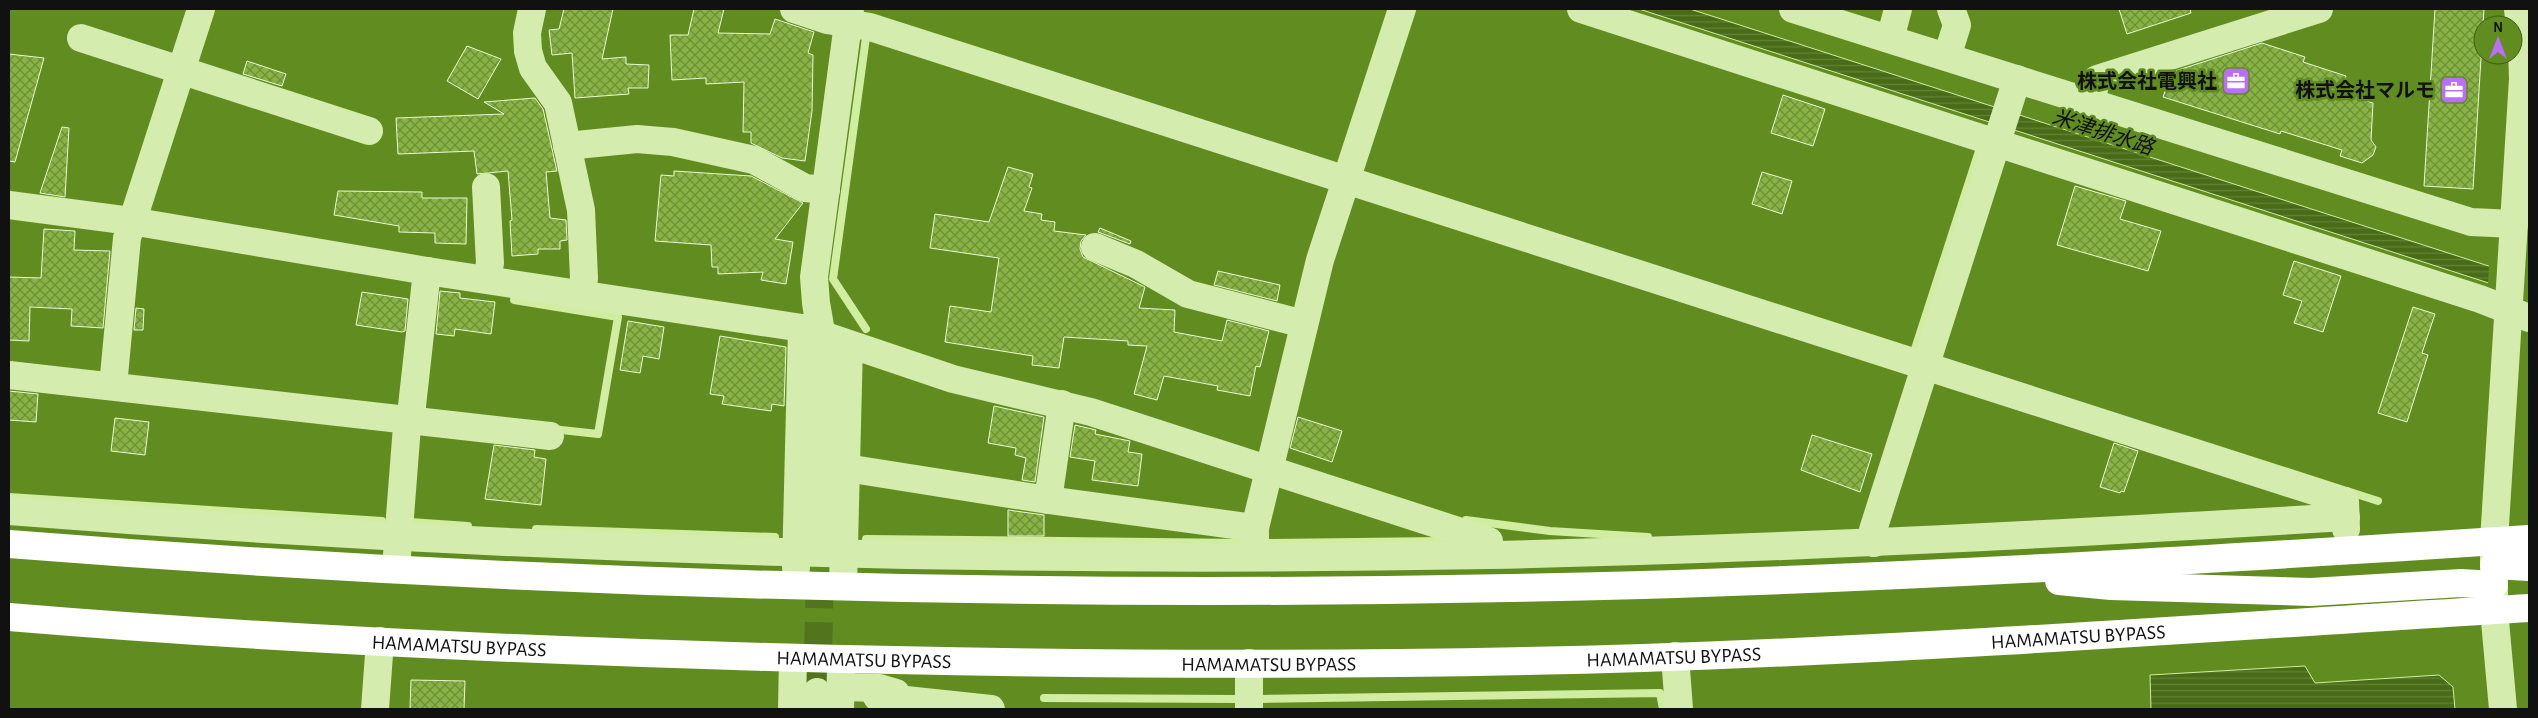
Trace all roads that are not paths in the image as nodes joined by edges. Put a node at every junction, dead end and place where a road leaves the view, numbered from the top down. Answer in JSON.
{"nodes":[{"id":1,"x":201,"y":9,"type":"edge"},
{"id":2,"x":532,"y":9,"type":"edge"},
{"id":3,"x":794,"y":9,"type":"edge"},
{"id":4,"x":1402,"y":9,"type":"edge"},
{"id":5,"x":1581,"y":9,"type":"edge"},
{"id":6,"x":1793,"y":9,"type":"edge"},
{"id":7,"x":1898,"y":9,"type":"edge"},
{"id":8,"x":1951,"y":9,"type":"edge"},
{"id":9,"x":2319,"y":9,"type":"edge"},
{"id":10,"x":2518,"y":9,"type":"edge"},
{"id":11,"x":849,"y":16,"type":"edge"},
{"id":12,"x":80,"y":38,"type":"dead end"},
{"id":13,"x":1890,"y":39,"type":"junction"},
{"id":14,"x":1946,"y":57,"type":"junction"},
{"id":15,"x":2526,"y":69,"type":"edge"},
{"id":16,"x":181,"y":70,"type":"junction"},
{"id":17,"x":2013,"y":90,"type":"junction"},
{"id":18,"x":2090,"y":102,"type":"junction"},
{"id":19,"x":369,"y":131,"type":"dead end"},
{"id":20,"x":1998,"y":138,"type":"junction"},
{"id":21,"x":567,"y":146,"type":"junction"},
{"id":22,"x":1346,"y":179,"type":"junction"},
{"id":23,"x":486,"y":187,"type":"dead end"},
{"id":24,"x":826,"y":190,"type":"junction"},
{"id":25,"x":9,"y":205,"type":"edge"},
{"id":26,"x":131,"y":221,"type":"junction"},
{"id":27,"x":2514,"y":224,"type":"junction"},
{"id":28,"x":1095,"y":247,"type":"dead end"},
{"id":29,"x":2517,"y":261,"type":"edge"},
{"id":30,"x":427,"y":270,"type":"junction"},
{"id":31,"x":487,"y":278,"type":"junction"},
{"id":32,"x":582,"y":293,"type":"junction"},
{"id":33,"x":2516,"y":310,"type":"edge"},
{"id":34,"x":1304,"y":324,"type":"junction"},
{"id":35,"x":812,"y":332,"type":"junction"},
{"id":36,"x":849,"y":345,"type":"junction"},
{"id":37,"x":1925,"y":365,"type":"junction"},
{"id":38,"x":9,"y":374,"type":"edge"},
{"id":39,"x":113,"y":386,"type":"junction"},
{"id":40,"x":1062,"y":404,"type":"junction"},
{"id":41,"x":409,"y":420,"type":"junction"},
{"id":42,"x":550,"y":436,"type":"dead end"},
{"id":43,"x":846,"y":468,"type":"junction"},
{"id":44,"x":1269,"y":470,"type":"junction"},
{"id":45,"x":1048,"y":500,"type":"junction"},
{"id":46,"x":9,"y":511,"type":"edge"},
{"id":47,"x":2346,"y":517,"type":"junction"},
{"id":48,"x":1255,"y":528,"type":"junction"},
{"id":49,"x":398,"y":536,"type":"junction"},
{"id":50,"x":821,"y":536,"type":"tunnel mouth"},
{"id":51,"x":2529,"y":539,"type":"edge"},
{"id":52,"x":1874,"y":543,"type":"junction"},
{"id":53,"x":9,"y":544,"type":"edge"},
{"id":54,"x":2348,"y":550,"type":"junction"},
{"id":55,"x":796,"y":552,"type":"junction"},
{"id":56,"x":844,"y":553,"type":"junction"},
{"id":57,"x":1489,"y":554,"type":"junction"},
{"id":58,"x":1255,"y":557,"type":"junction"},
{"id":59,"x":2529,"y":567,"type":"edge"},
{"id":60,"x":396,"y":569,"type":"junction"},
{"id":61,"x":1971,"y":572,"type":"junction"},
{"id":62,"x":2494,"y":575,"type":"junction"},
{"id":63,"x":796,"y":585,"type":"junction"},
{"id":64,"x":843,"y":586,"type":"junction"},
{"id":65,"x":2529,"y":608,"type":"edge"},
{"id":66,"x":9,"y":618,"type":"edge"},
{"id":67,"x":380,"y":641,"type":"junction"},
{"id":68,"x":1674,"y":656,"type":"junction"},
{"id":69,"x":793,"y":658,"type":"junction"},
{"id":70,"x":841,"y":659,"type":"junction"},
{"id":71,"x":1249,"y":663,"type":"junction"},
{"id":72,"x":877,"y":697,"type":"dead end"},
{"id":73,"x":828,"y":699,"type":"edge"},
{"id":74,"x":927,"y":702,"type":"junction"},
{"id":75,"x":375,"y":709,"type":"edge"},
{"id":76,"x":792,"y":709,"type":"edge"},
{"id":77,"x":991,"y":709,"type":"edge"},
{"id":78,"x":1249,"y":709,"type":"edge"},
{"id":79,"x":1679,"y":709,"type":"edge"},
{"id":80,"x":2502,"y":709,"type":"edge"}],
"edges":[{"from":1,"to":16,"type":"street"},
{"from":2,"to":21,"type":"street"},
{"from":3,"to":11,"type":"street"},
{"from":4,"to":22,"type":"street"},
{"from":5,"to":20,"type":"street"},
{"from":6,"to":13,"type":"street"},
{"from":7,"to":13,"type":"street"},
{"from":8,"to":14,"type":"street"},
{"from":9,"to":18,"type":"street"},
{"from":10,"to":15,"type":"street"},
{"from":11,"to":22,"type":"street"},
{"from":11,"to":24,"type":"street"},
{"from":12,"to":16,"type":"street"},
{"from":13,"to":14,"type":"street"},
{"from":14,"to":17,"type":"street"},
{"from":15,"to":27,"type":"street"},
{"from":16,"to":19,"type":"street"},
{"from":16,"to":26,"type":"street"},
{"from":17,"to":18,"type":"street"},
{"from":17,"to":20,"type":"street"},
{"from":18,"to":27,"type":"street"},
{"from":20,"to":33,"type":"street"},
{"from":20,"to":37,"type":"street"},
{"from":21,"to":24,"type":"street"},
{"from":21,"to":32,"type":"street"},
{"from":22,"to":34,"type":"street"},
{"from":22,"to":37,"type":"street"},
{"from":23,"to":31,"type":"street"},
{"from":24,"to":35,"type":"street"},
{"from":25,"to":26,"type":"street"},
{"from":26,"to":30,"type":"street"},
{"from":26,"to":39,"type":"street"},
{"from":27,"to":29,"type":"street"},
{"from":28,"to":34,"type":"street"},
{"from":29,"to":33,"type":"street"},
{"from":30,"to":31,"type":"street"},
{"from":30,"to":41,"type":"street"},
{"from":31,"to":32,"type":"street"},
{"from":32,"to":35,"type":"street"},
{"from":33,"to":62,"type":"street"},
{"from":34,"to":44,"type":"street"},
{"from":35,"to":36,"type":"street"},
{"from":35,"to":50,"type":"street"},
{"from":35,"to":55,"type":"street"},
{"from":36,"to":40,"type":"street"},
{"from":36,"to":43,"type":"street"},
{"from":37,"to":47,"type":"street"},
{"from":37,"to":52,"type":"street"},
{"from":38,"to":39,"type":"street"},
{"from":39,"to":41,"type":"street"},
{"from":40,"to":44,"type":"street"},
{"from":40,"to":45,"type":"street"},
{"from":41,"to":42,"type":"street"},
{"from":41,"to":49,"type":"street"},
{"from":43,"to":45,"type":"street"},
{"from":43,"to":56,"type":"street"},
{"from":44,"to":48,"type":"street"},
{"from":44,"to":57,"type":"street"},
{"from":45,"to":48,"type":"street"},
{"from":46,"to":49,"type":"street"},
{"from":47,"to":52,"type":"street"},
{"from":47,"to":54,"type":"street"},
{"from":48,"to":58,"type":"street"},
{"from":49,"to":55,"type":"street"},
{"from":49,"to":60,"type":"street"},
{"from":51,"to":62,"type":"highway","name":"HAMAMATSU BYPASS"},
{"from":52,"to":57,"type":"street"},
{"from":53,"to":60,"type":"highway","name":"HAMAMATSU BYPASS"},
{"from":54,"to":61,"type":"highway","name":"HAMAMATSU BYPASS"},
{"from":54,"to":62,"type":"highway","name":"HAMAMATSU BYPASS"},
{"from":55,"to":56,"type":"street"},
{"from":55,"to":63,"type":"street"},
{"from":56,"to":58,"type":"street"},
{"from":56,"to":64,"type":"street"},
{"from":57,"to":58,"type":"street"},
{"from":59,"to":62,"type":"highway"},
{"from":60,"to":63,"type":"highway","name":"HAMAMATSU BYPASS"},
{"from":61,"to":62,"type":"highway"},
{"from":61,"to":64,"type":"highway","name":"HAMAMATSU BYPASS"},
{"from":62,"to":65,"type":"highway","name":"HAMAMATSU BYPASS"},
{"from":62,"to":68,"type":"highway","name":"HAMAMATSU BYPASS"},
{"from":62,"to":80,"type":"street"},
{"from":63,"to":64,"type":"highway","name":"HAMAMATSU BYPASS"},
{"from":66,"to":67,"type":"highway","name":"HAMAMATSU BYPASS"},
{"from":67,"to":69,"type":"highway","name":"HAMAMATSU BYPASS"},
{"from":67,"to":75,"type":"street"},
{"from":68,"to":71,"type":"highway","name":"HAMAMATSU BYPASS"},
{"from":68,"to":79,"type":"street"},
{"from":69,"to":70,"type":"highway","name":"HAMAMATSU BYPASS"},
{"from":69,"to":76,"type":"street"},
{"from":70,"to":71,"type":"highway","name":"HAMAMATSU BYPASS"},
{"from":70,"to":73,"type":"street"},
{"from":71,"to":78,"type":"street"},
{"from":72,"to":74,"type":"street"},
{"from":73,"to":74,"type":"street"},
{"from":74,"to":77,"type":"street"}]}
